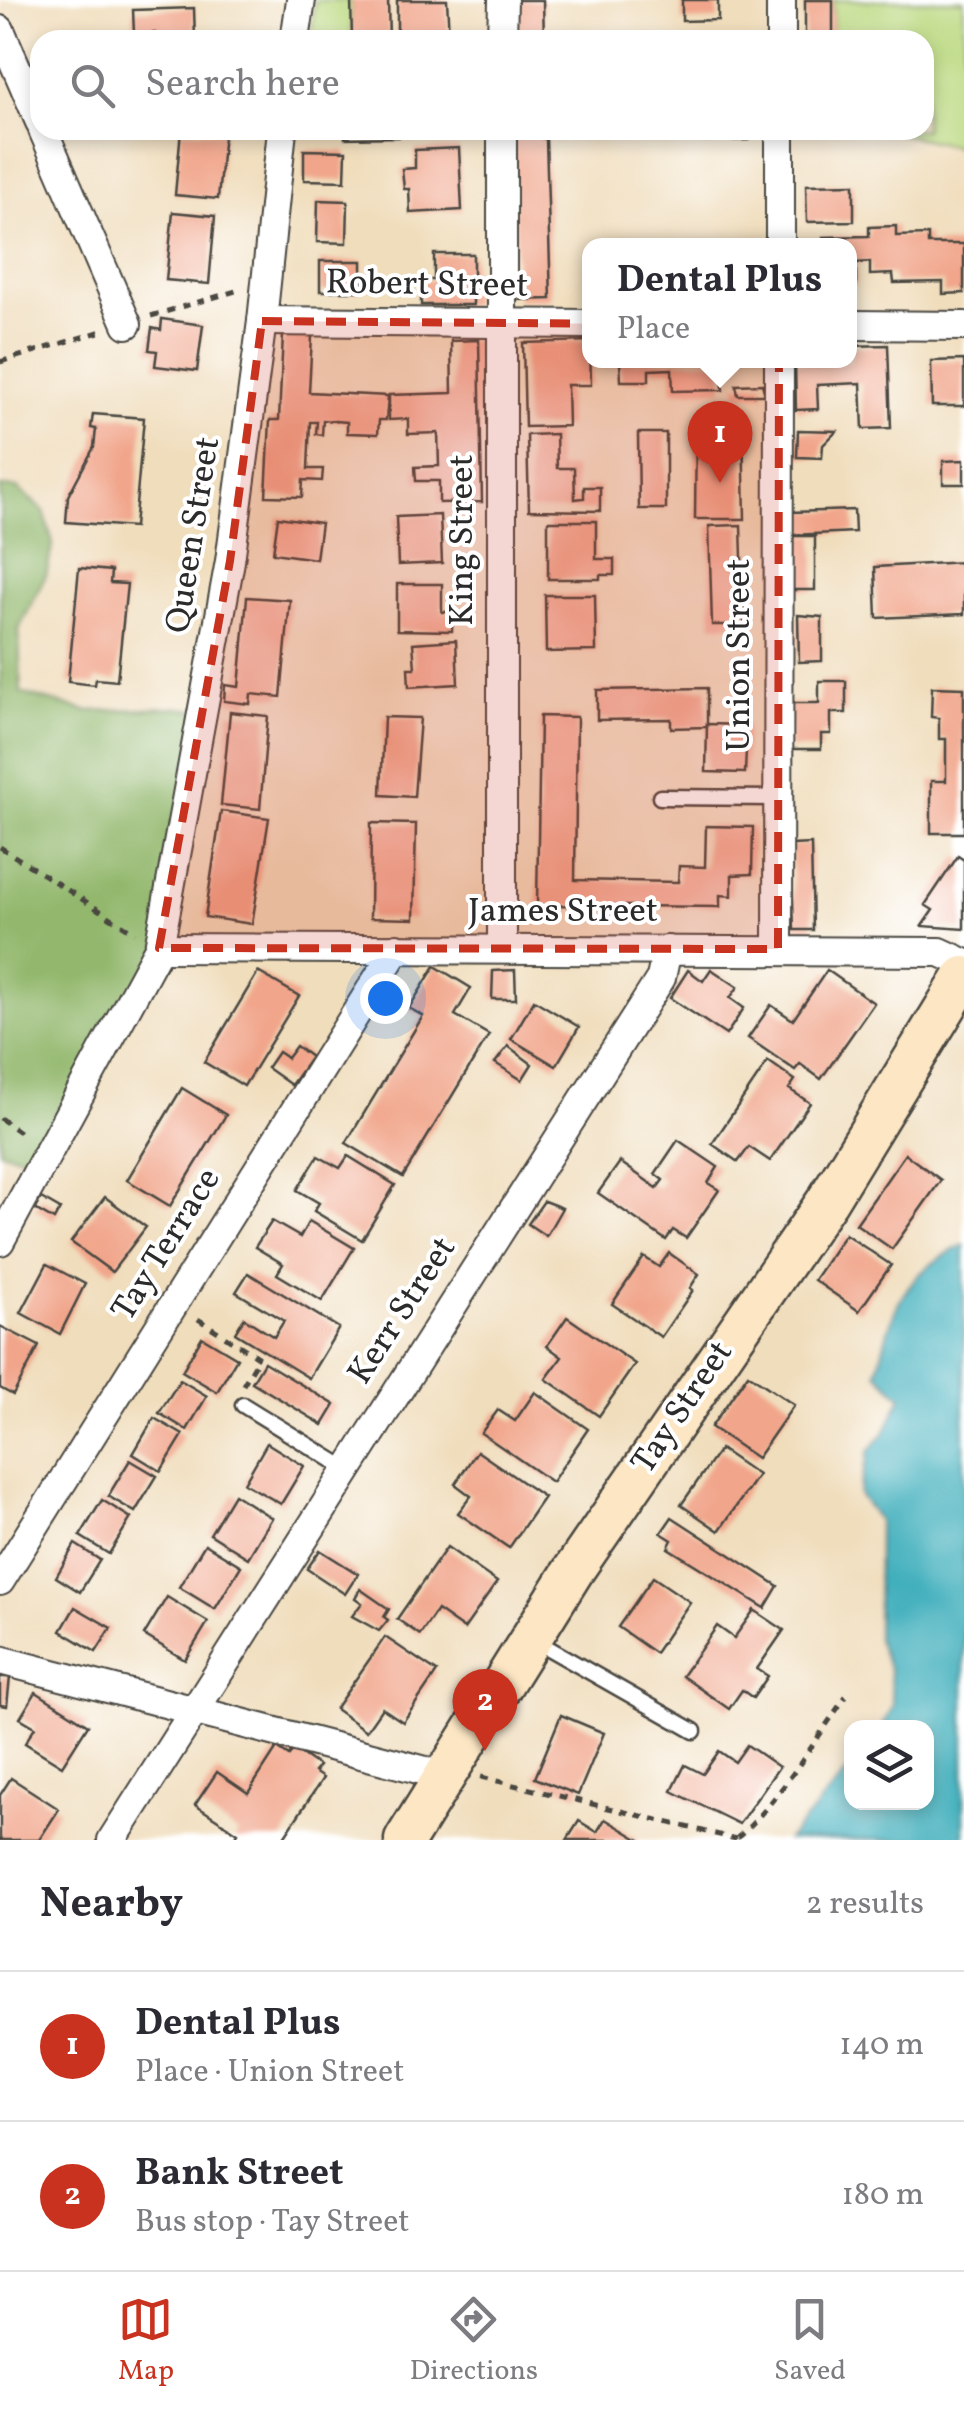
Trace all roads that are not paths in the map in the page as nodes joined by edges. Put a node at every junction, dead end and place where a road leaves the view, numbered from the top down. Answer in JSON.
{"nodes":[{"id":1,"x":301,"y":0,"type":"edge"},
{"id":2,"x":503,"y":0,"type":"edge"},
{"id":3,"x":781,"y":0,"type":"edge"},
{"id":4,"x":0,"y":30,"type":"edge"},
{"id":5,"x":296,"y":30,"type":"edge"},
{"id":6,"x":502,"y":30,"type":"edge"},
{"id":7,"x":781,"y":30,"type":"edge"},
{"id":8,"x":30,"y":99,"type":"edge"},
{"id":9,"x":48,"y":140,"type":"edge"},
{"id":10,"x":281,"y":140,"type":"edge"},
{"id":11,"x":502,"y":140,"type":"edge"},
{"id":12,"x":780,"y":140,"type":"edge"},
{"id":13,"x":780,"y":238,"type":"edge"},
{"id":14,"x":262,"y":321,"type":"junction"},
{"id":15,"x":127,"y":324,"type":"road end"},
{"id":16,"x":500,"y":324,"type":"junction"},
{"id":17,"x":582,"y":324,"type":"edge"},
{"id":18,"x":857,"y":325,"type":"edge"},
{"id":19,"x":964,"y":326,"type":"edge"},
{"id":20,"x":779,"y":368,"type":"edge"},
{"id":21,"x":660,"y":797,"type":"dead end"},
{"id":22,"x":777,"y":798,"type":"junction"},
{"id":23,"x":159,"y":948,"type":"junction"},
{"id":24,"x":397,"y":948,"type":"junction"},
{"id":25,"x":502,"y":949,"type":"junction"},
{"id":26,"x":778,"y":949,"type":"junction"},
{"id":27,"x":667,"y":950,"type":"junction"},
{"id":28,"x":964,"y":963,"type":"edge"},
{"id":29,"x":964,"y":977,"type":"edge"},
{"id":30,"x":0,"y":1241,"type":"edge"},
{"id":31,"x":244,"y":1405,"type":"dead end"},
{"id":32,"x":347,"y":1469,"type":"junction"},
{"id":33,"x":0,"y":1581,"type":"edge"},
{"id":34,"x":531,"y":1638,"type":"junction"},
{"id":35,"x":0,"y":1660,"type":"edge"},
{"id":36,"x":195,"y":1710,"type":"junction"},
{"id":37,"x":694,"y":1730,"type":"dead end"},
{"id":38,"x":448,"y":1773,"type":"junction"},
{"id":39,"x":112,"y":1840,"type":"edge"},
{"id":40,"x":405,"y":1840,"type":"edge"}],
"edges":[{"from":1,"to":5,"type":"street"},
{"from":2,"to":6,"type":"street"},
{"from":3,"to":7,"type":"street"},
{"from":4,"to":8,"type":"street"},
{"from":9,"to":15,"type":"street"},
{"from":10,"to":14,"type":"street","name":"Queen Street"},
{"from":11,"to":16,"type":"street","name":"King Street"},
{"from":12,"to":13,"type":"street"},
{"from":14,"to":16,"type":"street","name":"Robert Street"},
{"from":14,"to":23,"type":"street","name":"Queen Street"},
{"from":16,"to":17,"type":"street","name":"Robert Street"},
{"from":16,"to":25,"type":"street","name":"King Street"},
{"from":18,"to":19,"type":"street"},
{"from":20,"to":22,"type":"street","name":"Union Street"},
{"from":21,"to":22,"type":"lane"},
{"from":22,"to":26,"type":"street","name":"Union Street"},
{"from":23,"to":24,"type":"street","name":"James Street"},
{"from":23,"to":30,"type":"street","name":"Queen Street"},
{"from":24,"to":25,"type":"street","name":"James Street"},
{"from":24,"to":33,"type":"street","name":"Tay Terrace"},
{"from":25,"to":27,"type":"street","name":"James Street"},
{"from":26,"to":27,"type":"street","name":"James Street"},
{"from":26,"to":28,"type":"street","name":"James Street"},
{"from":27,"to":32,"type":"street","name":"Kerr Street"},
{"from":29,"to":34,"type":"main road","name":"Tay Street"},
{"from":31,"to":32,"type":"lane"},
{"from":32,"to":36,"type":"street","name":"Kerr Street"},
{"from":34,"to":37,"type":"lane"},
{"from":34,"to":38,"type":"main road","name":"Tay Street"},
{"from":35,"to":36,"type":"street"},
{"from":36,"to":38,"type":"street"},
{"from":36,"to":39,"type":"street","name":"Kerr Street"},
{"from":38,"to":40,"type":"main road","name":"Tay Street"}]}
